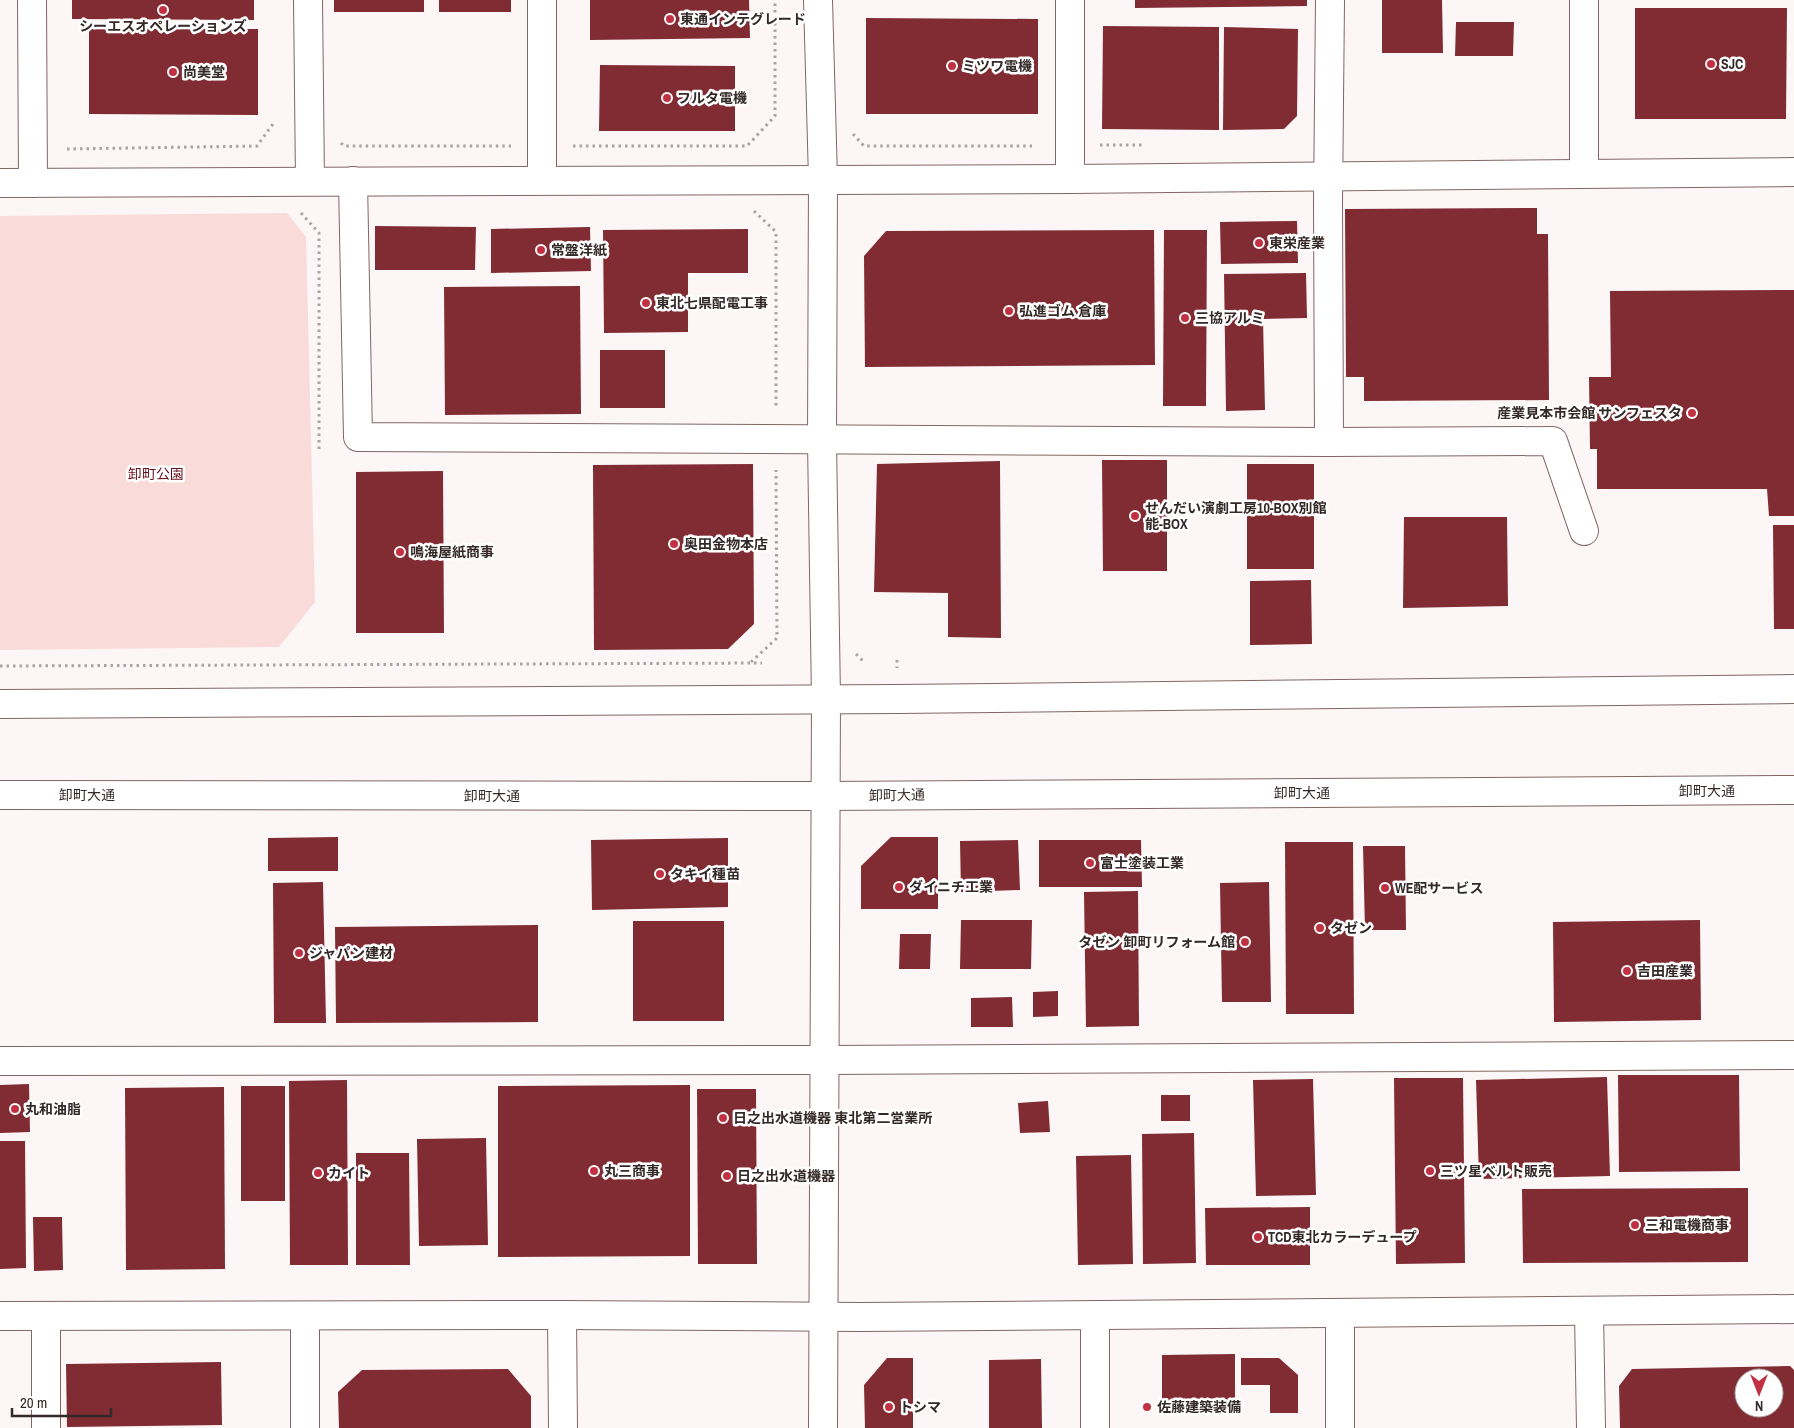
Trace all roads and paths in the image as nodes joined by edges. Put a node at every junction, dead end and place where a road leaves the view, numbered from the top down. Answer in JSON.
{"nodes":[{"id":1,"x":32,"y":0,"type":"edge"},
{"id":2,"x":308,"y":0,"type":"edge"},
{"id":3,"x":542,"y":0,"type":"edge"},
{"id":4,"x":775,"y":0,"type":"edge"},
{"id":5,"x":818,"y":0,"type":"edge"},
{"id":6,"x":1070,"y":0,"type":"edge"},
{"id":7,"x":1330,"y":0,"type":"edge"},
{"id":8,"x":1584,"y":0,"type":"edge"},
{"id":9,"x":273,"y":124,"type":"dead end"},
{"id":10,"x":846,"y":128,"type":"dead end"},
{"id":11,"x":339,"y":140,"type":"dead end"},
{"id":12,"x":514,"y":146,"type":"dead end"},
{"id":13,"x":574,"y":146,"type":"dead end"},
{"id":14,"x":1032,"y":146,"type":"dead end"},
{"id":15,"x":66,"y":149,"type":"dead end"},
{"id":16,"x":1794,"y":172,"type":"edge"},
{"id":17,"x":1584,"y":173,"type":"junction"},
{"id":18,"x":1328,"y":177,"type":"junction"},
{"id":19,"x":823,"y":179,"type":"junction"},
{"id":20,"x":1070,"y":179,"type":"junction"},
{"id":21,"x":542,"y":180,"type":"junction"},
{"id":22,"x":310,"y":181,"type":"junction"},
{"id":23,"x":352,"y":181,"type":"junction"},
{"id":24,"x":0,"y":183,"type":"edge"},
{"id":25,"x":33,"y":183,"type":"junction"},
{"id":26,"x":296,"y":208,"type":"dead end"},
{"id":27,"x":822,"y":441,"type":"junction"},
{"id":28,"x":1329,"y":442,"type":"junction"},
{"id":29,"x":319,"y":452,"type":"dead end"},
{"id":30,"x":1584,"y":531,"type":"dead end"},
{"id":31,"x":722,"y":662,"type":"junction"},
{"id":32,"x":762,"y":663,"type":"dead end"},
{"id":33,"x":0,"y":666,"type":"edge"},
{"id":34,"x":722,"y":671,"type":"dead end"},
{"id":35,"x":1794,"y":689,"type":"edge"},
{"id":36,"x":826,"y":699,"type":"junction"},
{"id":37,"x":0,"y":704,"type":"edge"},
{"id":38,"x":1794,"y":790,"type":"edge"},
{"id":39,"x":0,"y":795,"type":"edge"},
{"id":40,"x":826,"y":796,"type":"junction"},
{"id":41,"x":1794,"y":1055,"type":"edge"},
{"id":42,"x":825,"y":1060,"type":"junction"},
{"id":43,"x":0,"y":1061,"type":"edge"},
{"id":44,"x":1794,"y":1309,"type":"edge"},
{"id":45,"x":1589,"y":1311,"type":"junction"},
{"id":46,"x":1340,"y":1313,"type":"junction"},
{"id":47,"x":562,"y":1315,"type":"junction"},
{"id":48,"x":1095,"y":1315,"type":"junction"},
{"id":49,"x":0,"y":1316,"type":"edge"},
{"id":50,"x":46,"y":1316,"type":"junction"},
{"id":51,"x":305,"y":1316,"type":"junction"},
{"id":52,"x":823,"y":1317,"type":"junction"},
{"id":53,"x":46,"y":1428,"type":"edge"},
{"id":54,"x":305,"y":1428,"type":"edge"},
{"id":55,"x":563,"y":1428,"type":"edge"},
{"id":56,"x":823,"y":1428,"type":"edge"},
{"id":57,"x":1095,"y":1428,"type":"edge"},
{"id":58,"x":1340,"y":1428,"type":"edge"},
{"id":59,"x":1591,"y":1428,"type":"edge"}],
"edges":[{"from":1,"to":25,"type":"street"},
{"from":2,"to":22,"type":"street"},
{"from":3,"to":21,"type":"street"},
{"from":4,"to":13,"type":"path"},
{"from":5,"to":19,"type":"street"},
{"from":6,"to":20,"type":"street"},
{"from":7,"to":18,"type":"street"},
{"from":8,"to":17,"type":"street"},
{"from":9,"to":15,"type":"path"},
{"from":10,"to":14,"type":"path"},
{"from":11,"to":12,"type":"path"},
{"from":16,"to":17,"type":"street"},
{"from":17,"to":18,"type":"street"},
{"from":18,"to":20,"type":"street"},
{"from":18,"to":28,"type":"street"},
{"from":19,"to":20,"type":"street"},
{"from":19,"to":21,"type":"street"},
{"from":19,"to":27,"type":"street"},
{"from":21,"to":23,"type":"street"},
{"from":22,"to":23,"type":"street"},
{"from":22,"to":25,"type":"street"},
{"from":23,"to":27,"type":"street"},
{"from":24,"to":25,"type":"street"},
{"from":26,"to":29,"type":"path"},
{"from":27,"to":28,"type":"street"},
{"from":27,"to":36,"type":"street"},
{"from":28,"to":30,"type":"street"},
{"from":31,"to":32,"type":"path"},
{"from":31,"to":33,"type":"path"},
{"from":31,"to":34,"type":"path"},
{"from":35,"to":36,"type":"street"},
{"from":36,"to":37,"type":"street"},
{"from":36,"to":40,"type":"street"},
{"from":38,"to":40,"type":"street","name":"卸町大通"},
{"from":39,"to":40,"type":"street","name":"卸町大通"},
{"from":40,"to":42,"type":"street"},
{"from":41,"to":42,"type":"street"},
{"from":42,"to":43,"type":"street"},
{"from":42,"to":52,"type":"street"},
{"from":44,"to":45,"type":"street"},
{"from":45,"to":46,"type":"street"},
{"from":45,"to":59,"type":"street"},
{"from":46,"to":48,"type":"street"},
{"from":46,"to":58,"type":"street"},
{"from":47,"to":51,"type":"street"},
{"from":47,"to":52,"type":"street"},
{"from":47,"to":55,"type":"street"},
{"from":48,"to":52,"type":"street"},
{"from":48,"to":57,"type":"street"},
{"from":49,"to":50,"type":"street"},
{"from":50,"to":51,"type":"street"},
{"from":50,"to":53,"type":"street"},
{"from":51,"to":54,"type":"street"},
{"from":52,"to":56,"type":"street"}]}
